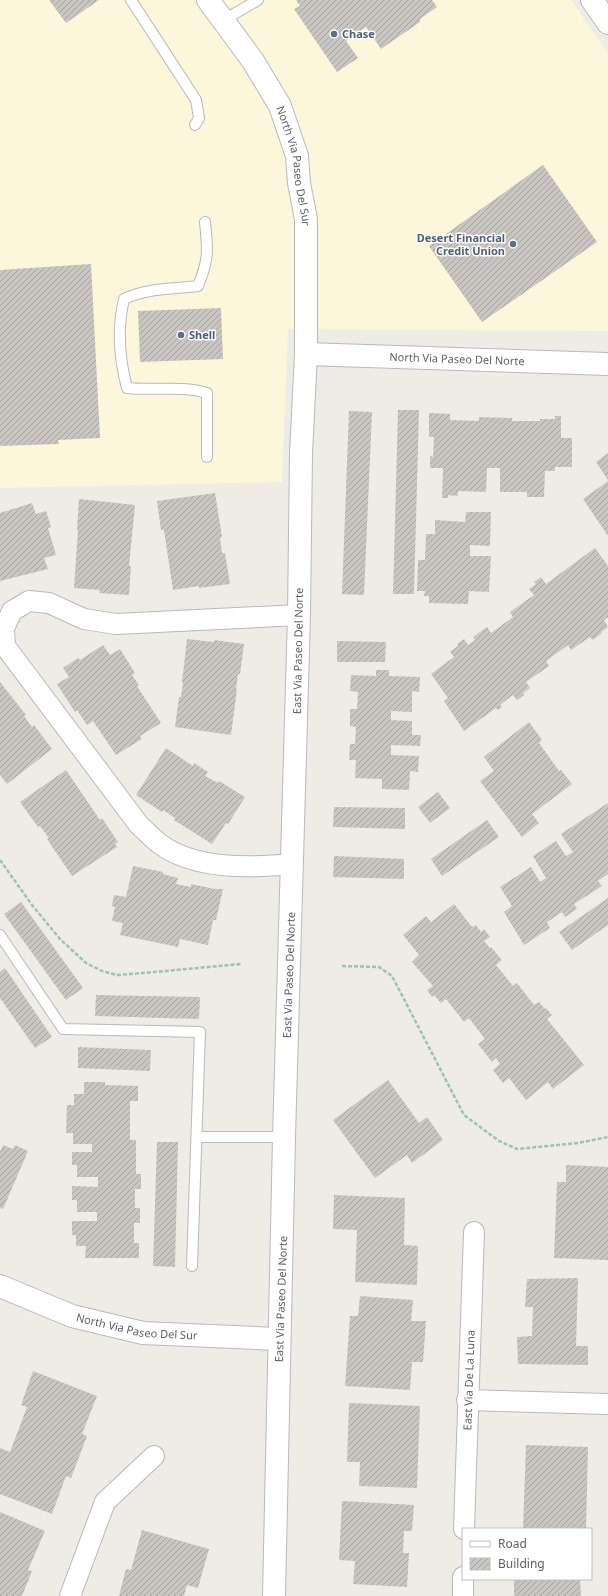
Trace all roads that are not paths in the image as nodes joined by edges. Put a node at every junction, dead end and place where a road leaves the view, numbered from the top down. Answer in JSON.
{"nodes":[{"id":1,"x":131,"y":0,"type":"edge"},
{"id":2,"x":208,"y":0,"type":"edge"},
{"id":3,"x":258,"y":0,"type":"edge"},
{"id":4,"x":592,"y":0,"type":"edge"},
{"id":5,"x":222,"y":21,"type":"junction"},
{"id":6,"x":608,"y":23,"type":"edge"},
{"id":7,"x":195,"y":125,"type":"dead end"},
{"id":8,"x":205,"y":222,"type":"dead end"},
{"id":9,"x":306,"y":354,"type":"junction"},
{"id":10,"x":608,"y":364,"type":"edge"},
{"id":11,"x":207,"y":457,"type":"dead end"},
{"id":12,"x":299,"y":615,"type":"junction"},
{"id":13,"x":292,"y":864,"type":"junction"},
{"id":14,"x":0,"y":935,"type":"edge"},
{"id":15,"x":197,"y":1137,"type":"junction"},
{"id":16,"x":284,"y":1137,"type":"junction"},
{"id":17,"x":474,"y":1232,"type":"dead end"},
{"id":18,"x":192,"y":1266,"type":"dead end"},
{"id":19,"x":0,"y":1286,"type":"edge"},
{"id":20,"x":279,"y":1339,"type":"junction"},
{"id":21,"x":468,"y":1400,"type":"junction"},
{"id":22,"x":608,"y":1404,"type":"edge"},
{"id":23,"x":154,"y":1456,"type":"dead end"},
{"id":24,"x":464,"y":1528,"type":"edge"},
{"id":25,"x":463,"y":1580,"type":"edge"},
{"id":26,"x":70,"y":1596,"type":"edge"},
{"id":27,"x":274,"y":1596,"type":"edge"},
{"id":28,"x":463,"y":1596,"type":"edge"}],
"edges":[{"from":1,"to":7,"type":"lane"},
{"from":2,"to":5,"type":"street","name":"North Via Paseo Del Sur"},
{"from":3,"to":5,"type":"lane"},
{"from":4,"to":6,"type":"street"},
{"from":5,"to":9,"type":"street","name":"North Via Paseo Del Sur"},
{"from":8,"to":11,"type":"lane"},
{"from":9,"to":10,"type":"street","name":"North Via Paseo Del Norte"},
{"from":9,"to":12,"type":"street","name":"East Via Paseo Del Norte"},
{"from":12,"to":13,"type":"street","name":"East Via Paseo Del Norte"},
{"from":12,"to":13,"type":"street"},
{"from":13,"to":16,"type":"street","name":"East Via Paseo Del Norte"},
{"from":14,"to":15,"type":"lane"},
{"from":15,"to":16,"type":"lane"},
{"from":15,"to":18,"type":"lane"},
{"from":16,"to":20,"type":"street","name":"East Via Paseo Del Norte"},
{"from":17,"to":21,"type":"street","name":"East Via De La Luna"},
{"from":19,"to":20,"type":"street","name":"North Via Paseo Del Sur"},
{"from":20,"to":27,"type":"street","name":"East Via Paseo Del Norte"},
{"from":21,"to":22,"type":"street"},
{"from":21,"to":24,"type":"street","name":"East Via De La Luna"},
{"from":23,"to":26,"type":"street"},
{"from":25,"to":28,"type":"street"}]}
